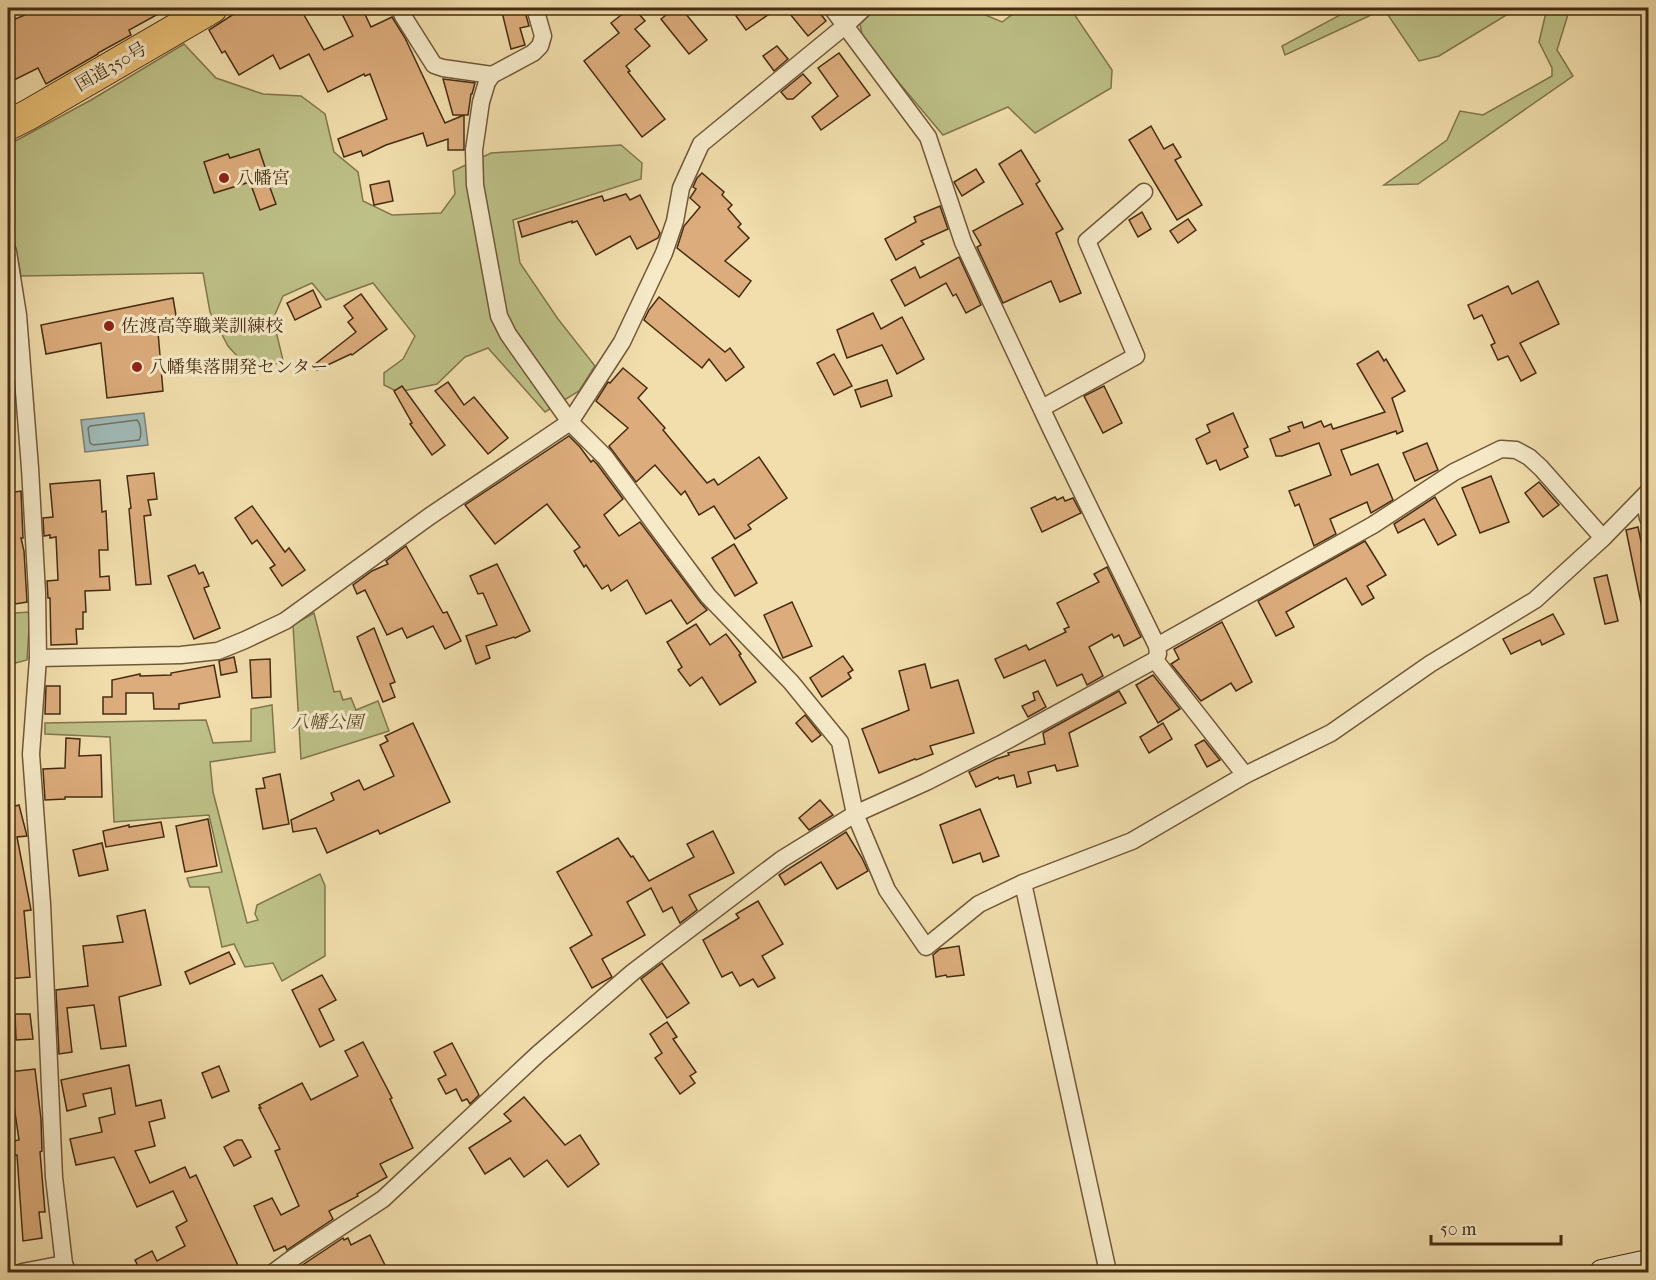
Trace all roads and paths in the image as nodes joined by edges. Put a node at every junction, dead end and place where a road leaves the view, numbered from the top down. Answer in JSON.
{"nodes":[{"id":1,"x":212,"y":8,"type":"edge"},
{"id":2,"x":400,"y":8,"type":"edge"},
{"id":3,"x":535,"y":8,"type":"edge"},
{"id":4,"x":832,"y":8,"type":"edge"},
{"id":5,"x":864,"y":8,"type":"edge"},
{"id":6,"x":846,"y":25,"type":"junction"},
{"id":7,"x":492,"y":75,"type":"junction"},
{"id":8,"x":8,"y":125,"type":"edge"},
{"id":9,"x":1144,"y":192,"type":"dead end"},
{"id":10,"x":8,"y":252,"type":"edge"},
{"id":11,"x":1042,"y":408,"type":"junction"},
{"id":12,"x":570,"y":422,"type":"junction"},
{"id":13,"x":1646,"y":494,"type":"edge"},
{"id":14,"x":1648,"y":518,"type":"edge"},
{"id":15,"x":1603,"y":538,"type":"junction"},
{"id":16,"x":1156,"y":653,"type":"junction"},
{"id":17,"x":38,"y":658,"type":"junction"},
{"id":18,"x":1245,"y":775,"type":"junction"},
{"id":19,"x":855,"y":814,"type":"junction"},
{"id":20,"x":1023,"y":883,"type":"junction"},
{"id":21,"x":1648,"y":1262,"type":"edge"},
{"id":22,"x":66,"y":1268,"type":"edge"},
{"id":23,"x":21,"y":1272,"type":"edge"},
{"id":24,"x":274,"y":1272,"type":"edge"},
{"id":25,"x":1108,"y":1272,"type":"edge"},
{"id":26,"x":1602,"y":1272,"type":"edge"}],
"edges":[{"from":1,"to":8,"type":"highway","name":"国道350号"},
{"from":2,"to":7,"type":"street"},
{"from":3,"to":7,"type":"street"},
{"from":4,"to":6,"type":"street"},
{"from":5,"to":6,"type":"street"},
{"from":6,"to":11,"type":"street"},
{"from":6,"to":12,"type":"street"},
{"from":7,"to":12,"type":"street"},
{"from":9,"to":11,"type":"street"},
{"from":10,"to":17,"type":"street"},
{"from":11,"to":16,"type":"street"},
{"from":12,"to":17,"type":"street"},
{"from":12,"to":19,"type":"street"},
{"from":13,"to":14,"type":"street"},
{"from":13,"to":15,"type":"street"},
{"from":15,"to":16,"type":"street"},
{"from":15,"to":18,"type":"street"},
{"from":16,"to":18,"type":"street"},
{"from":16,"to":19,"type":"street"},
{"from":17,"to":22,"type":"street"},
{"from":18,"to":20,"type":"street"},
{"from":19,"to":20,"type":"street"},
{"from":19,"to":24,"type":"street"},
{"from":20,"to":25,"type":"street"},
{"from":21,"to":26,"type":"street"},
{"from":22,"to":23,"type":"street"}]}
